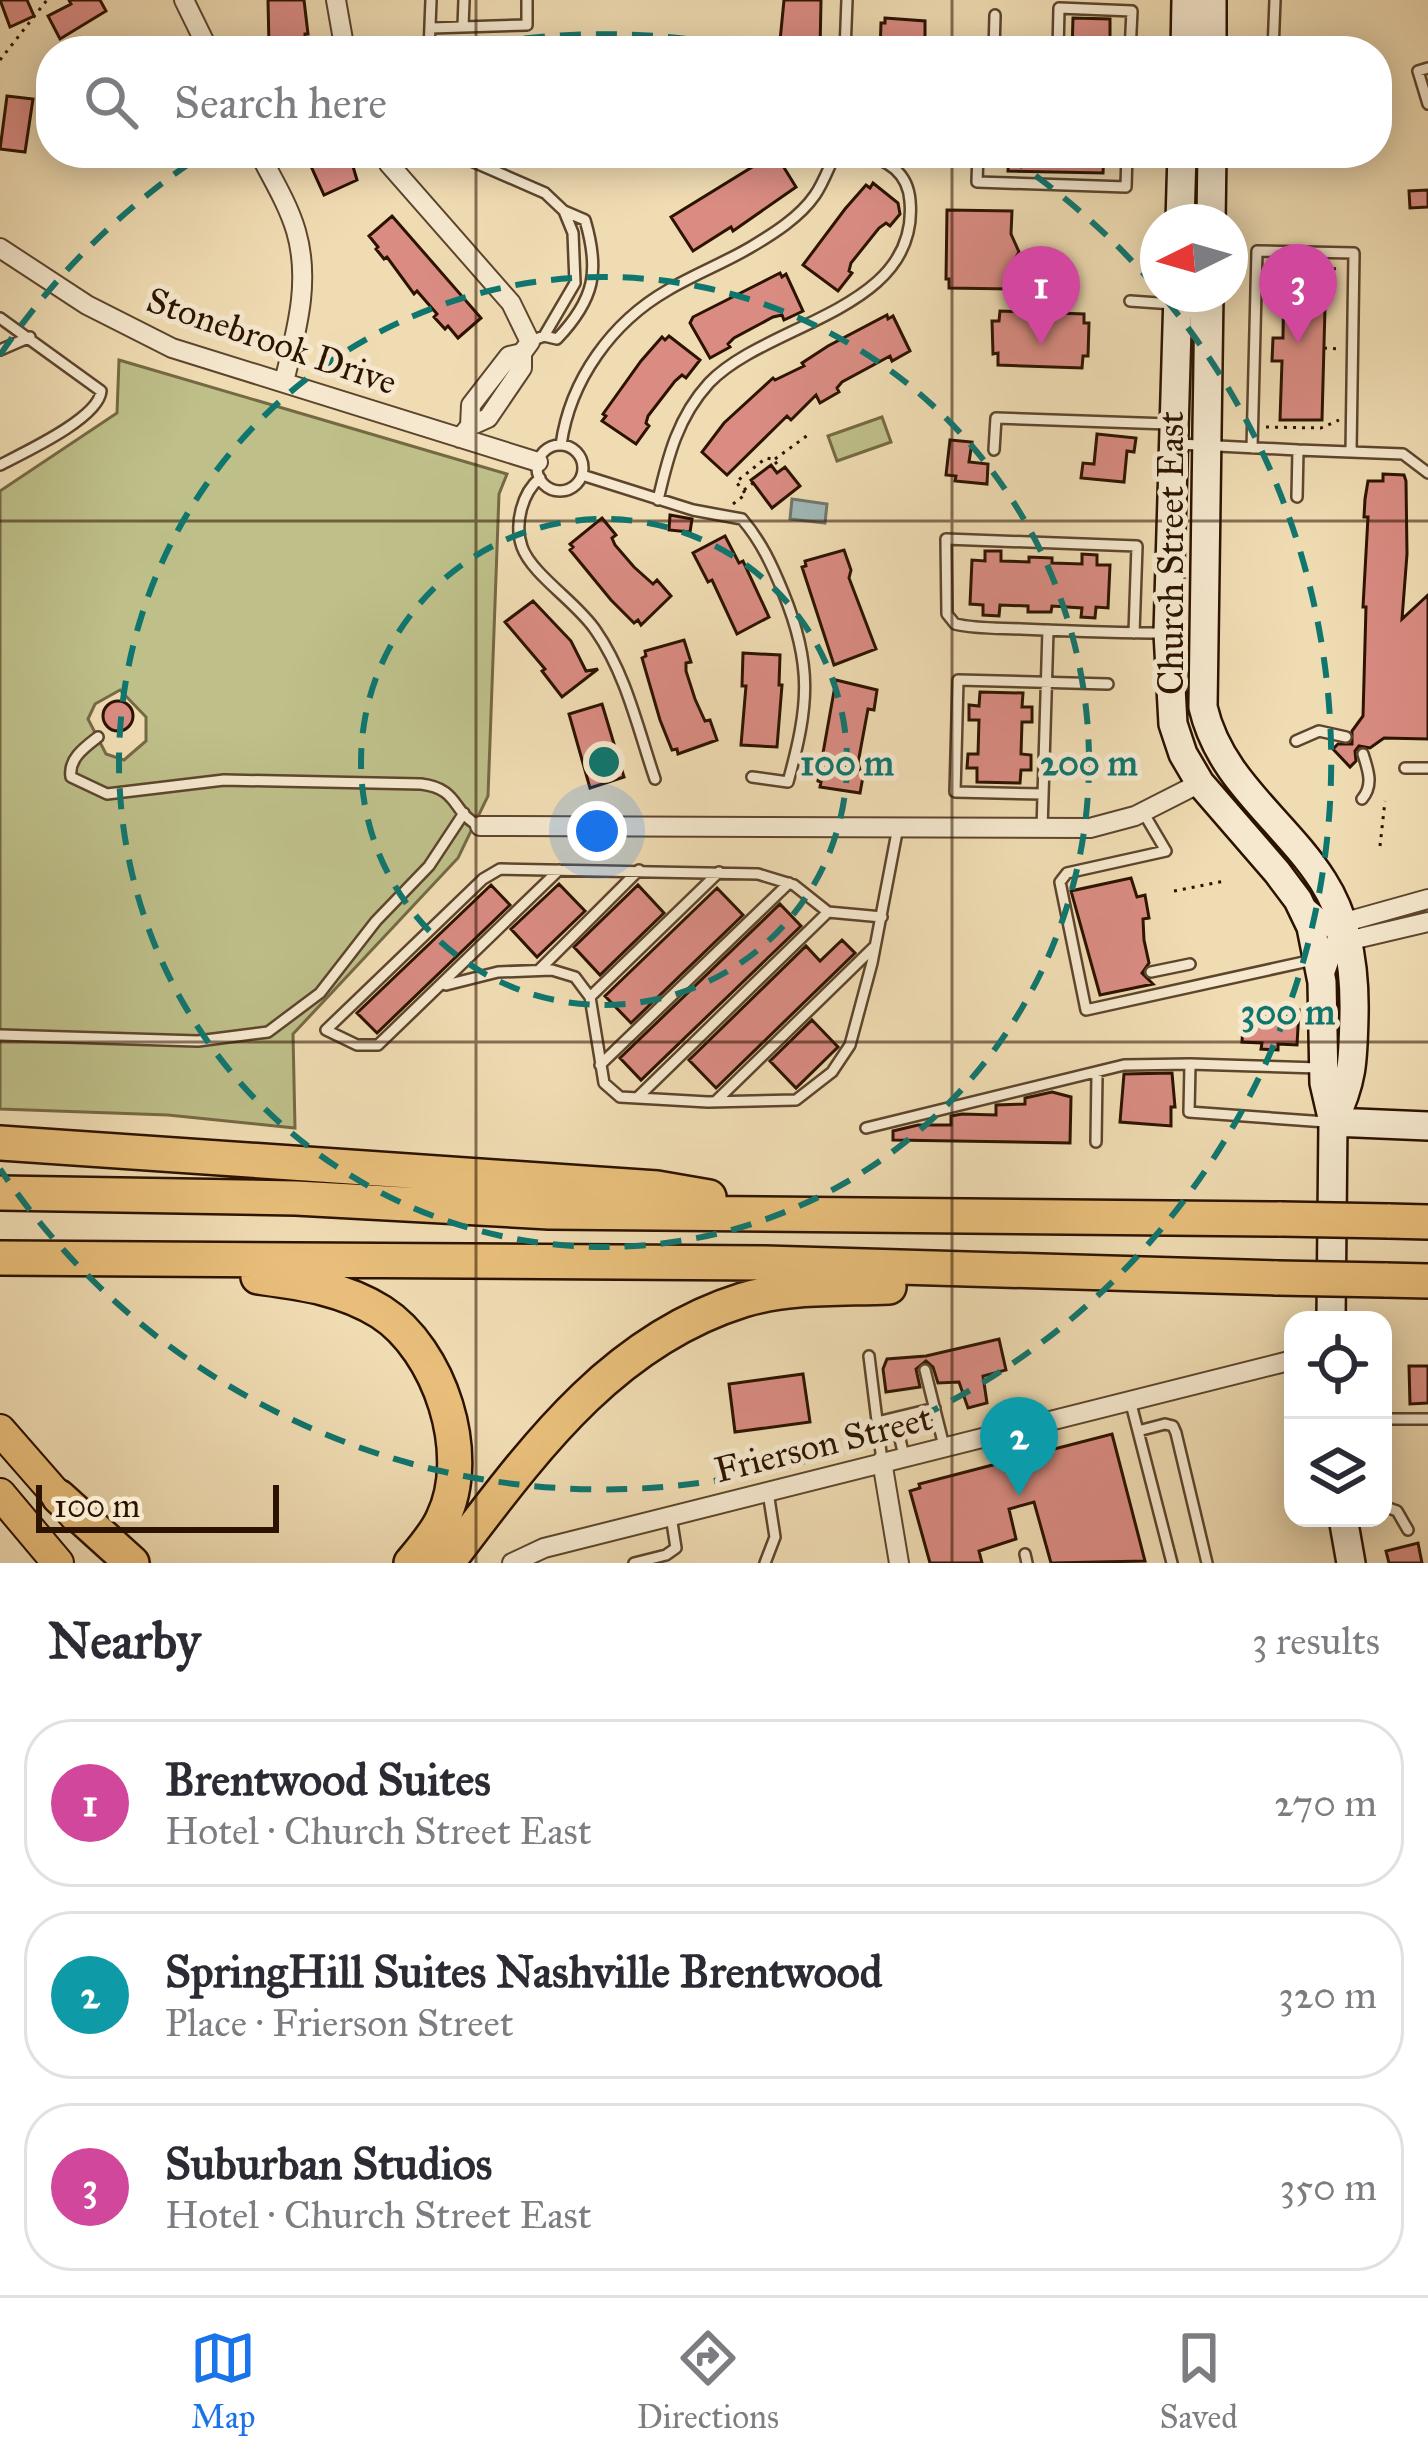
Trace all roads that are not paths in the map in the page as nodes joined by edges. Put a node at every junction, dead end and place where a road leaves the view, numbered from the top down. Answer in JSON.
{"nodes":[{"id":1,"x":184,"y":0,"type":"edge"},
{"id":2,"x":336,"y":0,"type":"edge"},
{"id":3,"x":431,"y":0,"type":"edge"},
{"id":4,"x":464,"y":0,"type":"edge"},
{"id":5,"x":527,"y":0,"type":"edge"},
{"id":6,"x":847,"y":0,"type":"edge"},
{"id":7,"x":1186,"y":0,"type":"edge"},
{"id":8,"x":1212,"y":0,"type":"edge"},
{"id":9,"x":1275,"y":0,"type":"edge"},
{"id":10,"x":995,"y":15,"type":"dead end"},
{"id":11,"x":463,"y":27,"type":"junction"},
{"id":12,"x":430,"y":28,"type":"junction"},
{"id":13,"x":202,"y":36,"type":"edge"},
{"id":14,"x":342,"y":36,"type":"edge"},
{"id":15,"x":430,"y":36,"type":"edge"},
{"id":16,"x":845,"y":36,"type":"edge"},
{"id":17,"x":994,"y":36,"type":"edge"},
{"id":18,"x":1058,"y":36,"type":"edge"},
{"id":19,"x":1131,"y":36,"type":"edge"},
{"id":20,"x":1185,"y":36,"type":"edge"},
{"id":21,"x":1212,"y":36,"type":"edge"},
{"id":22,"x":1274,"y":36,"type":"edge"},
{"id":23,"x":1428,"y":68,"type":"edge"},
{"id":24,"x":1428,"y":104,"type":"edge"},
{"id":25,"x":267,"y":168,"type":"edge"},
{"id":26,"x":393,"y":168,"type":"edge"},
{"id":27,"x":487,"y":168,"type":"edge"},
{"id":28,"x":829,"y":168,"type":"edge"},
{"id":29,"x":896,"y":168,"type":"edge"},
{"id":30,"x":977,"y":168,"type":"edge"},
{"id":31,"x":1126,"y":168,"type":"edge"},
{"id":32,"x":1182,"y":168,"type":"edge"},
{"id":33,"x":1212,"y":168,"type":"edge"},
{"id":34,"x":1181,"y":204,"type":"edge"},
{"id":35,"x":1211,"y":204,"type":"edge"},
{"id":36,"x":564,"y":211,"type":"junction"},
{"id":37,"x":0,"y":248,"type":"edge"},
{"id":38,"x":1140,"y":301,"type":"edge"},
{"id":39,"x":1130,"y":302,"type":"dead end"},
{"id":40,"x":1177,"y":312,"type":"edge"},
{"id":41,"x":1194,"y":312,"type":"edge"},
{"id":42,"x":1209,"y":312,"type":"edge"},
{"id":43,"x":0,"y":318,"type":"edge"},
{"id":44,"x":30,"y":337,"type":"junction"},
{"id":45,"x":532,"y":344,"type":"junction"},
{"id":46,"x":0,"y":350,"type":"edge"},
{"id":47,"x":284,"y":382,"type":"junction"},
{"id":48,"x":1207,"y":388,"type":"junction"},
{"id":49,"x":465,"y":432,"type":"junction"},
{"id":50,"x":1174,"y":434,"type":"junction"},
{"id":51,"x":561,"y":445,"type":"junction"},
{"id":52,"x":1206,"y":446,"type":"junction"},
{"id":53,"x":1252,"y":448,"type":"junction"},
{"id":54,"x":994,"y":450,"type":"dead end"},
{"id":55,"x":1298,"y":450,"type":"junction"},
{"id":56,"x":1351,"y":452,"type":"junction"},
{"id":57,"x":0,"y":465,"type":"edge"},
{"id":58,"x":539,"y":470,"type":"junction"},
{"id":59,"x":1428,"y":473,"type":"edge"},
{"id":60,"x":582,"y":476,"type":"junction"},
{"id":61,"x":1298,"y":497,"type":"dead end"},
{"id":62,"x":658,"y":500,"type":"junction"},
{"id":63,"x":1048,"y":630,"type":"junction"},
{"id":64,"x":1134,"y":633,"type":"junction"},
{"id":65,"x":1168,"y":633,"type":"junction"},
{"id":66,"x":1047,"y":683,"type":"junction"},
{"id":67,"x":1108,"y":685,"type":"dead end"},
{"id":68,"x":98,"y":737,"type":"dead end"},
{"id":69,"x":1346,"y":737,"type":"dead end"},
{"id":70,"x":1296,"y":741,"type":"dead end"},
{"id":71,"x":1363,"y":754,"type":"dead end"},
{"id":72,"x":1405,"y":768,"type":"dead end"},
{"id":73,"x":1428,"y":768,"type":"edge"},
{"id":74,"x":752,"y":777,"type":"dead end"},
{"id":75,"x":655,"y":778,"type":"dead end"},
{"id":76,"x":1200,"y":783,"type":"junction"},
{"id":77,"x":1043,"y":794,"type":"junction"},
{"id":78,"x":1362,"y":799,"type":"dead end"},
{"id":79,"x":1143,"y":812,"type":"junction"},
{"id":80,"x":464,"y":813,"type":"junction"},
{"id":81,"x":480,"y":826,"type":"joint"},
{"id":82,"x":898,"y":827,"type":"junction"},
{"id":83,"x":1042,"y":829,"type":"junction"},
{"id":84,"x":559,"y":870,"type":"junction"},
{"id":85,"x":639,"y":871,"type":"junction"},
{"id":86,"x":719,"y":872,"type":"junction"},
{"id":87,"x":789,"y":883,"type":"junction"},
{"id":88,"x":1428,"y":899,"type":"edge"},
{"id":89,"x":1298,"y":900,"type":"junction"},
{"id":90,"x":829,"y":912,"type":"junction"},
{"id":91,"x":882,"y":917,"type":"junction"},
{"id":92,"x":1428,"y":922,"type":"edge"},
{"id":93,"x":1343,"y":933,"type":"junction"},
{"id":94,"x":876,"y":946,"type":"junction"},
{"id":95,"x":1190,"y":964,"type":"dead end"},
{"id":96,"x":538,"y":970,"type":"junction"},
{"id":97,"x":1320,"y":970,"type":"junction"},
{"id":98,"x":1150,"y":972,"type":"dead end"},
{"id":99,"x":1097,"y":983,"type":"dead end"},
{"id":100,"x":442,"y":987,"type":"junction"},
{"id":101,"x":1081,"y":987,"type":"junction"},
{"id":102,"x":590,"y":997,"type":"junction"},
{"id":103,"x":0,"y":1035,"type":"edge"},
{"id":104,"x":1190,"y":1064,"type":"junction"},
{"id":105,"x":600,"y":1065,"type":"junction"},
{"id":106,"x":1324,"y":1068,"type":"junction"},
{"id":107,"x":1097,"y":1074,"type":"junction"},
{"id":108,"x":637,"y":1098,"type":"junction"},
{"id":109,"x":715,"y":1102,"type":"junction"},
{"id":110,"x":1333,"y":1122,"type":"junction"},
{"id":111,"x":1428,"y":1126,"type":"edge"},
{"id":112,"x":866,"y":1128,"type":"dead end"},
{"id":113,"x":1096,"y":1142,"type":"dead end"},
{"id":114,"x":0,"y":1143,"type":"edge"},
{"id":115,"x":2,"y":1193,"type":"edge"},
{"id":116,"x":805,"y":1213,"type":"junction"},
{"id":117,"x":1428,"y":1222,"type":"edge"},
{"id":118,"x":0,"y":1258,"type":"edge"},
{"id":119,"x":138,"y":1261,"type":"junction"},
{"id":120,"x":1276,"y":1278,"type":"junction"},
{"id":121,"x":1428,"y":1281,"type":"edge"},
{"id":122,"x":1331,"y":1311,"type":"edge"},
{"id":123,"x":869,"y":1356,"type":"dead end"},
{"id":124,"x":1284,"y":1362,"type":"edge"},
{"id":125,"x":925,"y":1370,"type":"dead end"},
{"id":126,"x":1130,"y":1400,"type":"junction"},
{"id":127,"x":934,"y":1408,"type":"junction"},
{"id":128,"x":895,"y":1418,"type":"junction"},
{"id":129,"x":1392,"y":1419,"type":"edge"},
{"id":130,"x":1428,"y":1419,"type":"edge"},
{"id":131,"x":877,"y":1423,"type":"junction"},
{"id":132,"x":0,"y":1430,"type":"edge"},
{"id":133,"x":1138,"y":1431,"type":"junction"},
{"id":134,"x":944,"y":1446,"type":"junction"},
{"id":135,"x":904,"y":1456,"type":"junction"},
{"id":136,"x":882,"y":1461,"type":"junction"},
{"id":137,"x":767,"y":1492,"type":"junction"},
{"id":138,"x":0,"y":1494,"type":"edge"},
{"id":139,"x":59,"y":1497,"type":"junction"},
{"id":140,"x":1392,"y":1509,"type":"edge"},
{"id":141,"x":671,"y":1516,"type":"junction"},
{"id":142,"x":1345,"y":1527,"type":"edge"},
{"id":143,"x":1408,"y":1530,"type":"dead end"},
{"id":144,"x":58,"y":1563,"type":"edge"},
{"id":145,"x":114,"y":1563,"type":"edge"},
{"id":146,"x":132,"y":1563,"type":"edge"},
{"id":147,"x":411,"y":1563,"type":"edge"},
{"id":148,"x":447,"y":1563,"type":"edge"},
{"id":149,"x":512,"y":1563,"type":"edge"},
{"id":150,"x":634,"y":1563,"type":"edge"},
{"id":151,"x":765,"y":1563,"type":"edge"},
{"id":152,"x":899,"y":1563,"type":"edge"},
{"id":153,"x":1172,"y":1563,"type":"edge"},
{"id":154,"x":1207,"y":1563,"type":"edge"},
{"id":155,"x":1351,"y":1563,"type":"edge"}],
"edges":[{"from":1,"to":13,"type":"street"},
{"from":2,"to":14,"type":"street"},
{"from":3,"to":12,"type":"lane"},
{"from":4,"to":11,"type":"lane"},
{"from":5,"to":11,"type":"lane"},
{"from":6,"to":16,"type":"lane"},
{"from":7,"to":20,"type":"main road"},
{"from":8,"to":21,"type":"main road"},
{"from":9,"to":22,"type":"lane"},
{"from":10,"to":17,"type":"lane"},
{"from":11,"to":12,"type":"lane"},
{"from":12,"to":15,"type":"lane"},
{"from":18,"to":19,"type":"lane"},
{"from":23,"to":24,"type":"lane"},
{"from":25,"to":47,"type":"street"},
{"from":26,"to":45,"type":"street"},
{"from":27,"to":36,"type":"lane"},
{"from":28,"to":51,"type":"lane"},
{"from":29,"to":62,"type":"lane"},
{"from":30,"to":31,"type":"lane"},
{"from":32,"to":34,"type":"main road"},
{"from":33,"to":35,"type":"main road"},
{"from":36,"to":45,"type":"lane"},
{"from":36,"to":45,"type":"lane"},
{"from":37,"to":47,"type":"street","name":"Stonebrook Drive"},
{"from":38,"to":39,"type":"lane"},
{"from":40,"to":50,"type":"main road","name":"Church Street East"},
{"from":41,"to":48,"type":"lane"},
{"from":42,"to":48,"type":"main road","name":"Church Street East"},
{"from":43,"to":44,"type":"lane"},
{"from":44,"to":46,"type":"lane"},
{"from":44,"to":57,"type":"lane"},
{"from":45,"to":49,"type":"street"},
{"from":47,"to":49,"type":"street","name":"Stonebrook Drive"},
{"from":48,"to":52,"type":"main road","name":"Church Street East"},
{"from":49,"to":58,"type":"street","name":"Stonebrook Drive"},
{"from":50,"to":52,"type":"lane"},
{"from":50,"to":54,"type":"lane"},
{"from":50,"to":65,"type":"main road","name":"Church Street East"},
{"from":51,"to":58,"type":"lane"},
{"from":51,"to":60,"type":"lane"},
{"from":52,"to":53,"type":"lane"},
{"from":52,"to":93,"type":"main road","name":"Church Street East"},
{"from":53,"to":55,"type":"lane"},
{"from":53,"to":56,"type":"lane"},
{"from":55,"to":56,"type":"lane"},
{"from":55,"to":61,"type":"lane"},
{"from":56,"to":59,"type":"lane"},
{"from":58,"to":60,"type":"lane","name":"Stonebrook Drive"},
{"from":58,"to":75,"type":"lane"},
{"from":60,"to":62,"type":"lane","name":"Stonebrook Drive"},
{"from":62,"to":74,"type":"lane","name":"Stonebrook Drive"},
{"from":63,"to":64,"type":"lane"},
{"from":63,"to":64,"type":"lane"},
{"from":63,"to":66,"type":"lane"},
{"from":64,"to":65,"type":"lane"},
{"from":65,"to":76,"type":"main road","name":"Church Street East"},
{"from":66,"to":67,"type":"lane"},
{"from":66,"to":77,"type":"lane"},
{"from":66,"to":77,"type":"lane"},
{"from":68,"to":80,"type":"lane"},
{"from":69,"to":70,"type":"lane"},
{"from":71,"to":78,"type":"lane"},
{"from":72,"to":73,"type":"lane"},
{"from":76,"to":79,"type":"street"},
{"from":76,"to":89,"type":"main road","name":"Church Street East"},
{"from":77,"to":83,"type":"lane"},
{"from":79,"to":83,"type":"street"},
{"from":79,"to":101,"type":"lane"},
{"from":80,"to":81,"type":"lane"},
{"from":80,"to":103,"type":"lane"},
{"from":81,"to":82,"type":"street"},
{"from":82,"to":83,"type":"street"},
{"from":82,"to":91,"type":"lane"},
{"from":84,"to":85,"type":"lane"},
{"from":84,"to":100,"type":"lane"},
{"from":84,"to":100,"type":"lane"},
{"from":85,"to":86,"type":"lane"},
{"from":85,"to":96,"type":"lane"},
{"from":86,"to":87,"type":"lane"},
{"from":86,"to":102,"type":"lane"},
{"from":87,"to":90,"type":"lane"},
{"from":87,"to":105,"type":"lane"},
{"from":88,"to":93,"type":"street"},
{"from":89,"to":93,"type":"street"},
{"from":89,"to":97,"type":"main road","name":"Church Street East"},
{"from":90,"to":91,"type":"lane"},
{"from":90,"to":108,"type":"lane"},
{"from":91,"to":94,"type":"lane"},
{"from":92,"to":93,"type":"street"},
{"from":93,"to":97,"type":"street"},
{"from":93,"to":110,"type":"main road","name":"Church Street East"},
{"from":94,"to":109,"type":"lane"},
{"from":94,"to":109,"type":"lane"},
{"from":95,"to":98,"type":"lane"},
{"from":96,"to":100,"type":"lane"},
{"from":96,"to":102,"type":"lane"},
{"from":97,"to":101,"type":"lane"},
{"from":97,"to":106,"type":"main road","name":"Church Street East"},
{"from":99,"to":101,"type":"lane"},
{"from":102,"to":105,"type":"lane"},
{"from":104,"to":106,"type":"lane"},
{"from":104,"to":107,"type":"lane"},
{"from":104,"to":110,"type":"lane"},
{"from":105,"to":108,"type":"lane"},
{"from":106,"to":110,"type":"main road","name":"Church Street East"},
{"from":107,"to":112,"type":"lane"},
{"from":107,"to":113,"type":"lane"},
{"from":108,"to":109,"type":"lane"},
{"from":110,"to":111,"type":"main road"},
{"from":110,"to":122,"type":"main road","name":"Church Street East"},
{"from":114,"to":116,"type":"highway"},
{"from":115,"to":116,"type":"highway"},
{"from":116,"to":117,"type":"highway","bridge":true},
{"from":118,"to":119,"type":"highway"},
{"from":119,"to":120,"type":"highway"},
{"from":119,"to":147,"type":"highway"},
{"from":120,"to":121,"type":"highway","bridge":true},
{"from":120,"to":148,"type":"highway"},
{"from":123,"to":131,"type":"lane"},
{"from":124,"to":126,"type":"street","name":"Frierson Street"},
{"from":125,"to":127,"type":"lane"},
{"from":126,"to":133,"type":"lane"},
{"from":126,"to":134,"type":"street","name":"Frierson Street"},
{"from":127,"to":128,"type":"lane"},
{"from":127,"to":134,"type":"lane"},
{"from":128,"to":131,"type":"lane"},
{"from":128,"to":135,"type":"lane"},
{"from":129,"to":130,"type":"lane"},
{"from":131,"to":136,"type":"lane"},
{"from":132,"to":139,"type":"main road"},
{"from":133,"to":153,"type":"lane"},
{"from":133,"to":154,"type":"lane"},
{"from":134,"to":135,"type":"street","name":"Frierson Street"},
{"from":135,"to":136,"type":"street","name":"Frierson Street"},
{"from":136,"to":137,"type":"street","name":"Frierson Street"},
{"from":136,"to":152,"type":"street"},
{"from":137,"to":141,"type":"street","name":"Frierson Street"},
{"from":137,"to":151,"type":"lane"},
{"from":138,"to":144,"type":"main road"},
{"from":139,"to":145,"type":"main road"},
{"from":139,"to":146,"type":"highway"},
{"from":140,"to":143,"type":"lane"},
{"from":141,"to":149,"type":"street","name":"Frierson Street"},
{"from":141,"to":150,"type":"lane"},
{"from":142,"to":155,"type":"main road"}]}
